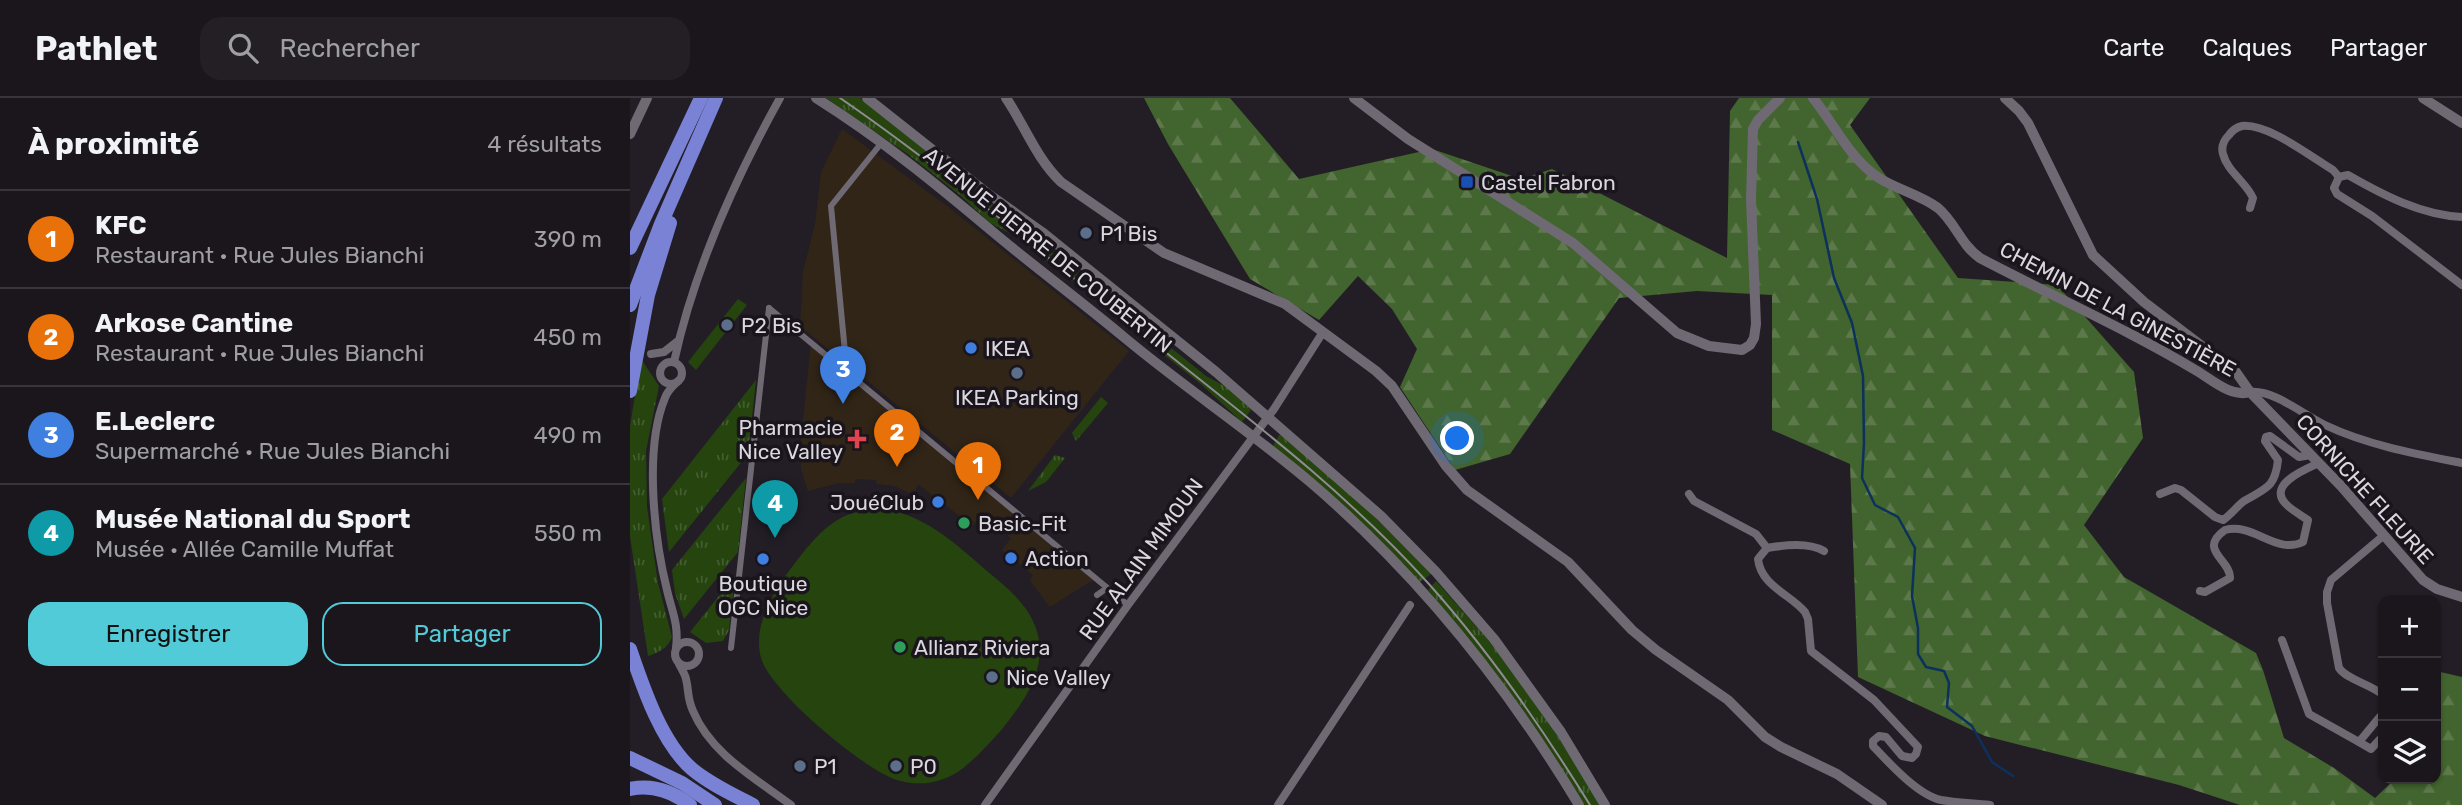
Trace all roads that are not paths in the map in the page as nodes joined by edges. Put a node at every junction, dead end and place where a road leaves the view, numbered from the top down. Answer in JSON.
{"nodes":[{"id":1,"x":647,"y":98,"type":"edge"},
{"id":2,"x":780,"y":98,"type":"edge"},
{"id":3,"x":816,"y":98,"type":"edge"},
{"id":4,"x":867,"y":98,"type":"edge"},
{"id":5,"x":1006,"y":98,"type":"edge"},
{"id":6,"x":1354,"y":98,"type":"edge"},
{"id":7,"x":1780,"y":98,"type":"edge"},
{"id":8,"x":1813,"y":98,"type":"edge"},
{"id":9,"x":2005,"y":98,"type":"edge"},
{"id":10,"x":2423,"y":98,"type":"edge"},
{"id":11,"x":707,"y":101,"type":"edge"},
{"id":12,"x":2462,"y":123,"type":"edge"},
{"id":13,"x":630,"y":134,"type":"edge"},
{"id":14,"x":879,"y":146,"type":"dead end"},
{"id":15,"x":2339,"y":177,"type":"junction"},
{"id":16,"x":682,"y":178,"type":"junction"},
{"id":17,"x":2250,"y":208,"type":"dead end"},
{"id":18,"x":2462,"y":217,"type":"edge"},
{"id":19,"x":630,"y":245,"type":"edge"},
{"id":20,"x":2462,"y":285,"type":"edge"},
{"id":21,"x":630,"y":304,"type":"edge"},
{"id":22,"x":795,"y":330,"type":"junction"},
{"id":23,"x":1324,"y":332,"type":"junction"},
{"id":24,"x":790,"y":338,"type":"dead end"},
{"id":25,"x":678,"y":341,"type":"junction"},
{"id":26,"x":674,"y":362,"type":"junction"},
{"id":27,"x":662,"y":366,"type":"junction"},
{"id":28,"x":847,"y":373,"type":"junction"},
{"id":29,"x":662,"y":380,"type":"junction"},
{"id":30,"x":678,"y":381,"type":"junction"},
{"id":31,"x":630,"y":391,"type":"edge"},
{"id":32,"x":2250,"y":392,"type":"junction"},
{"id":33,"x":666,"y":395,"type":"junction"},
{"id":34,"x":1268,"y":417,"type":"junction"},
{"id":35,"x":1254,"y":436,"type":"junction"},
{"id":36,"x":2315,"y":459,"type":"junction"},
{"id":37,"x":2462,"y":463,"type":"edge"},
{"id":38,"x":1689,"y":494,"type":"dead end"},
{"id":39,"x":2160,"y":494,"type":"dead end"},
{"id":40,"x":2383,"y":536,"type":"junction"},
{"id":41,"x":1767,"y":548,"type":"junction"},
{"id":42,"x":1824,"y":551,"type":"dead end"},
{"id":43,"x":1107,"y":588,"type":"junction"},
{"id":44,"x":2200,"y":591,"type":"dead end"},
{"id":45,"x":1097,"y":595,"type":"dead end"},
{"id":46,"x":2462,"y":597,"type":"edge"},
{"id":47,"x":1128,"y":604,"type":"junction"},
{"id":48,"x":1410,"y":606,"type":"dead end"},
{"id":49,"x":678,"y":629,"type":"junction"},
{"id":50,"x":2282,"y":640,"type":"dead end"},
{"id":51,"x":695,"y":645,"type":"junction"},
{"id":52,"x":676,"y":648,"type":"junction"},
{"id":53,"x":730,"y":648,"type":"dead end"},
{"id":54,"x":630,"y":649,"type":"edge"},
{"id":55,"x":696,"y":663,"type":"junction"},
{"id":56,"x":679,"y":664,"type":"junction"},
{"id":57,"x":686,"y":678,"type":"junction"},
{"id":58,"x":2378,"y":691,"type":"edge"},
{"id":59,"x":2378,"y":719,"type":"edge"},
{"id":60,"x":2378,"y":741,"type":"edge"},
{"id":61,"x":2359,"y":743,"type":"junction"},
{"id":62,"x":630,"y":758,"type":"edge"},
{"id":63,"x":630,"y":789,"type":"edge"},
{"id":64,"x":690,"y":805,"type":"edge"},
{"id":65,"x":715,"y":805,"type":"edge"},
{"id":66,"x":753,"y":805,"type":"edge"},
{"id":67,"x":791,"y":805,"type":"edge"},
{"id":68,"x":985,"y":805,"type":"edge"},
{"id":69,"x":1278,"y":805,"type":"edge"},
{"id":70,"x":1579,"y":805,"type":"edge"},
{"id":71,"x":1605,"y":805,"type":"edge"},
{"id":72,"x":1882,"y":805,"type":"edge"},
{"id":73,"x":1990,"y":805,"type":"edge"}],
"edges":[{"from":1,"to":13,"type":"street"},
{"from":2,"to":25,"type":"street"},
{"from":3,"to":35,"type":"main road","name":"AVENUE PIERRE DE COUBERTIN"},
{"from":4,"to":34,"type":"main road","name":"AVENUE PIERRE DE COUBERTIN"},
{"from":5,"to":23,"type":"street"},
{"from":6,"to":7,"type":"main road"},
{"from":8,"to":32,"type":"main road","name":"CHEMIN DE LA GINESTIÈRE"},
{"from":9,"to":32,"type":"street","name":"CHEMIN DE LA GINESTIÈRE"},
{"from":10,"to":12,"type":"street"},
{"from":11,"to":16,"type":"highway"},
{"from":11,"to":19,"type":"highway"},
{"from":14,"to":28,"type":"street"},
{"from":15,"to":17,"type":"street"},
{"from":15,"to":18,"type":"street"},
{"from":15,"to":20,"type":"street"},
{"from":16,"to":21,"type":"highway"},
{"from":16,"to":31,"type":"highway"},
{"from":22,"to":24,"type":"street"},
{"from":22,"to":28,"type":"street"},
{"from":22,"to":53,"type":"street"},
{"from":23,"to":34,"type":"street","name":"RUE ALAIN MIMOUN"},
{"from":23,"to":72,"type":"street"},
{"from":25,"to":26,"type":"street"},
{"from":25,"to":27,"type":"street"},
{"from":26,"to":27,"type":"street"},
{"from":26,"to":30,"type":"street"},
{"from":27,"to":29,"type":"street"},
{"from":28,"to":43,"type":"street"},
{"from":29,"to":30,"type":"street"},
{"from":29,"to":33,"type":"street"},
{"from":30,"to":33,"type":"street"},
{"from":32,"to":36,"type":"main road","name":"CORNICHE FLEURIE"},
{"from":32,"to":37,"type":"street"},
{"from":33,"to":49,"type":"street"},
{"from":34,"to":35,"type":"street","name":"RUE ALAIN MIMOUN"},
{"from":34,"to":71,"type":"main road","name":"AVENUE PIERRE DE COUBERTIN"},
{"from":35,"to":47,"type":"street","name":"RUE ALAIN MIMOUN"},
{"from":35,"to":70,"type":"main road","name":"AVENUE PIERRE DE COUBERTIN"},
{"from":36,"to":39,"type":"street"},
{"from":36,"to":40,"type":"main road","name":"CORNICHE FLEURIE"},
{"from":36,"to":44,"type":"street"},
{"from":38,"to":41,"type":"street"},
{"from":40,"to":46,"type":"main road","name":"CORNICHE FLEURIE"},
{"from":40,"to":58,"type":"street"},
{"from":41,"to":42,"type":"street"},
{"from":41,"to":73,"type":"street"},
{"from":43,"to":45,"type":"street"},
{"from":43,"to":47,"type":"street"},
{"from":47,"to":68,"type":"street","name":"RUE ALAIN MIMOUN"},
{"from":48,"to":69,"type":"street"},
{"from":49,"to":51,"type":"street"},
{"from":49,"to":52,"type":"street"},
{"from":50,"to":61,"type":"street"},
{"from":51,"to":52,"type":"street"},
{"from":51,"to":55,"type":"street"},
{"from":52,"to":56,"type":"street"},
{"from":54,"to":66,"type":"highway"},
{"from":55,"to":56,"type":"street"},
{"from":55,"to":57,"type":"street"},
{"from":56,"to":57,"type":"street"},
{"from":57,"to":67,"type":"street"},
{"from":59,"to":61,"type":"street"},
{"from":60,"to":61,"type":"street"},
{"from":62,"to":65,"type":"highway"},
{"from":63,"to":64,"type":"highway"}]}
